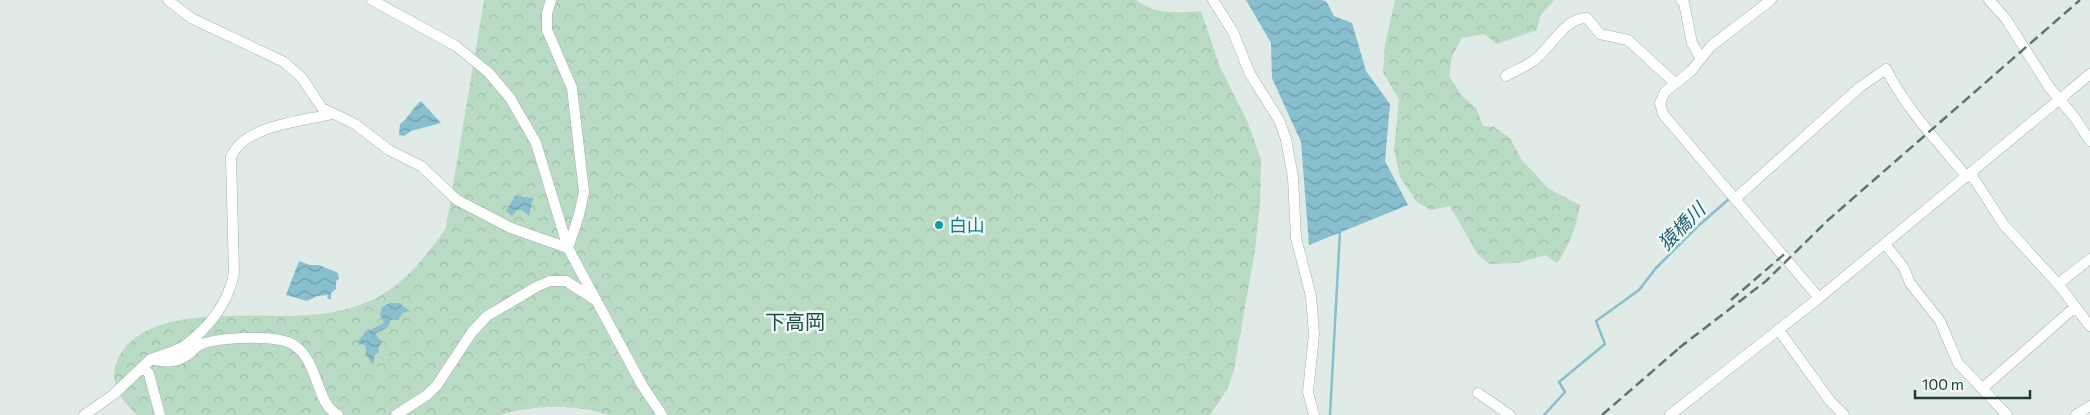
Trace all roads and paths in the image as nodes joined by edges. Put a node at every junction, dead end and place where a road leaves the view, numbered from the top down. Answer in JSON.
{"nodes":[{"id":1,"x":168,"y":0,"type":"edge"},
{"id":2,"x":372,"y":0,"type":"edge"},
{"id":3,"x":551,"y":0,"type":"edge"},
{"id":4,"x":1213,"y":0,"type":"edge"},
{"id":5,"x":1681,"y":0,"type":"edge"},
{"id":6,"x":1772,"y":0,"type":"edge"},
{"id":7,"x":1993,"y":1,"type":"edge"},
{"id":8,"x":1700,"y":57,"type":"junction"},
{"id":9,"x":2090,"y":74,"type":"edge"},
{"id":10,"x":1506,"y":76,"type":"dead end"},
{"id":11,"x":1675,"y":83,"type":"junction"},
{"id":12,"x":2060,"y":99,"type":"junction"},
{"id":13,"x":333,"y":114,"type":"junction"},
{"id":14,"x":2090,"y":142,"type":"edge"},
{"id":15,"x":1969,"y":175,"type":"junction"},
{"id":16,"x":1734,"y":196,"type":"junction"},
{"id":17,"x":1885,"y":244,"type":"junction"},
{"id":18,"x":568,"y":248,"type":"junction"},
{"id":19,"x":2090,"y":259,"type":"edge"},
{"id":20,"x":2058,"y":284,"type":"junction"},
{"id":21,"x":1819,"y":298,"type":"junction"},
{"id":22,"x":597,"y":301,"type":"junction"},
{"id":23,"x":2075,"y":307,"type":"junction"},
{"id":24,"x":2090,"y":326,"type":"edge"},
{"id":25,"x":1778,"y":329,"type":"junction"},
{"id":26,"x":150,"y":359,"type":"junction"},
{"id":27,"x":143,"y":367,"type":"junction"},
{"id":28,"x":1983,"y":388,"type":"junction"},
{"id":29,"x":1478,"y":393,"type":"dead end"},
{"id":30,"x":427,"y":395,"type":"junction"},
{"id":31,"x":2090,"y":406,"type":"edge"},
{"id":32,"x":84,"y":415,"type":"edge"},
{"id":33,"x":160,"y":415,"type":"edge"},
{"id":34,"x":338,"y":415,"type":"edge"},
{"id":35,"x":396,"y":415,"type":"edge"},
{"id":36,"x":412,"y":415,"type":"edge"},
{"id":37,"x":662,"y":415,"type":"edge"},
{"id":38,"x":1314,"y":415,"type":"edge"},
{"id":39,"x":1510,"y":415,"type":"edge"},
{"id":40,"x":1670,"y":415,"type":"edge"},
{"id":41,"x":1844,"y":415,"type":"edge"},
{"id":42,"x":2007,"y":415,"type":"edge"},
{"id":43,"x":2076,"y":415,"type":"edge"}],
"edges":[{"from":1,"to":13,"type":"street"},
{"from":2,"to":18,"type":"street"},
{"from":3,"to":18,"type":"street"},
{"from":4,"to":38,"type":"street"},
{"from":5,"to":8,"type":"street"},
{"from":6,"to":8,"type":"street"},
{"from":7,"to":12,"type":"street"},
{"from":8,"to":11,"type":"street"},
{"from":9,"to":12,"type":"street"},
{"from":10,"to":11,"type":"street"},
{"from":11,"to":16,"type":"street"},
{"from":12,"to":14,"type":"street"},
{"from":12,"to":15,"type":"street"},
{"from":13,"to":18,"type":"street"},
{"from":13,"to":26,"type":"street"},
{"from":15,"to":16,"type":"street"},
{"from":15,"to":17,"type":"street"},
{"from":15,"to":20,"type":"street"},
{"from":16,"to":21,"type":"street"},
{"from":17,"to":21,"type":"street"},
{"from":17,"to":28,"type":"street"},
{"from":18,"to":22,"type":"street"},
{"from":19,"to":20,"type":"street"},
{"from":20,"to":23,"type":"street"},
{"from":21,"to":25,"type":"street"},
{"from":22,"to":30,"type":"street"},
{"from":22,"to":37,"type":"street"},
{"from":23,"to":24,"type":"street"},
{"from":23,"to":28,"type":"street"},
{"from":25,"to":40,"type":"street"},
{"from":25,"to":41,"type":"street"},
{"from":26,"to":27,"type":"street"},
{"from":26,"to":34,"type":"street"},
{"from":27,"to":32,"type":"street"},
{"from":27,"to":33,"type":"street"},
{"from":28,"to":42,"type":"street"},
{"from":29,"to":39,"type":"street"},
{"from":30,"to":35,"type":"street"},
{"from":30,"to":36,"type":"street"},
{"from":31,"to":43,"type":"street"}]}
